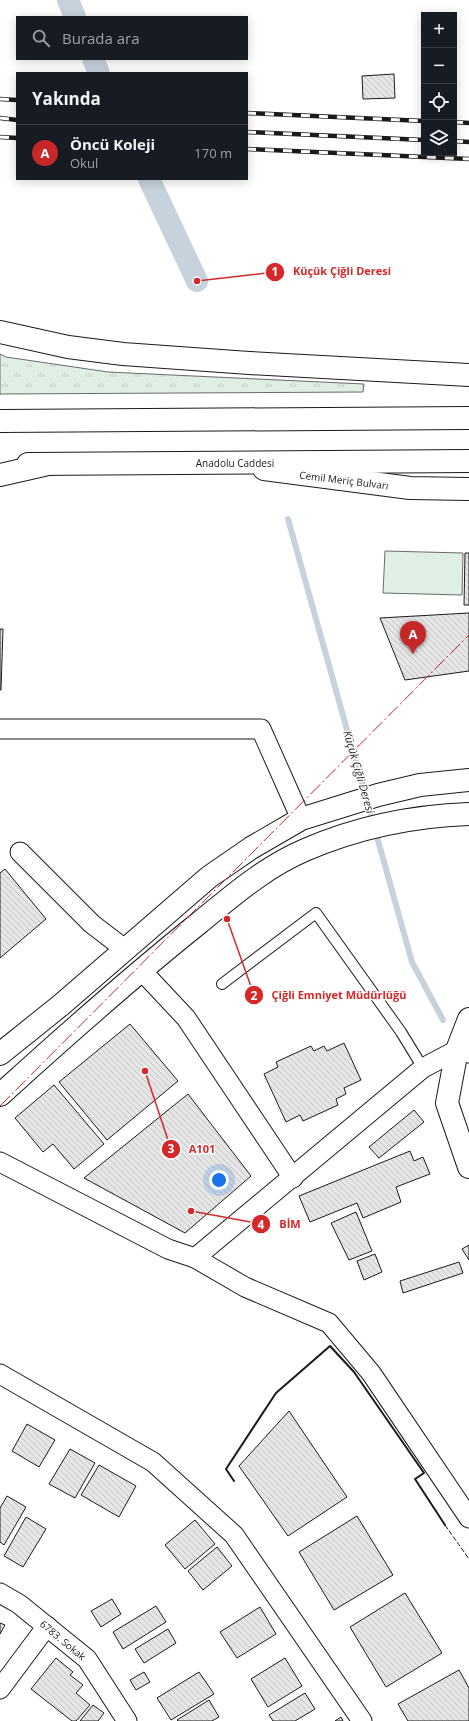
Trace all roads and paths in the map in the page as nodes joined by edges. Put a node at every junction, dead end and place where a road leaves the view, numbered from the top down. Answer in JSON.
{"nodes":[{"id":1,"x":0,"y":332,"type":"edge"},
{"id":2,"x":469,"y":375,"type":"edge"},
{"id":3,"x":469,"y":418,"type":"edge"},
{"id":4,"x":0,"y":421,"type":"edge"},
{"id":5,"x":469,"y":461,"type":"edge"},
{"id":6,"x":219,"y":463,"type":"junction"},
{"id":7,"x":0,"y":464,"type":"edge"},
{"id":8,"x":48,"y":464,"type":"junction"},
{"id":9,"x":0,"y":475,"type":"edge"},
{"id":10,"x":469,"y":489,"type":"edge"},
{"id":11,"x":0,"y":728,"type":"edge"},
{"id":12,"x":469,"y":780,"type":"edge"},
{"id":13,"x":469,"y":814,"type":"edge"},
{"id":14,"x":301,"y":820,"type":"junction"},
{"id":15,"x":20,"y":852,"type":"dead end"},
{"id":16,"x":126,"y":950,"type":"junction"},
{"id":17,"x":141,"y":970,"type":"junction"},
{"id":18,"x":222,"y":984,"type":"dead end"},
{"id":19,"x":469,"y":1019,"type":"edge"},
{"id":20,"x":463,"y":1051,"type":"edge"},
{"id":21,"x":0,"y":1054,"type":"edge"},
{"id":22,"x":423,"y":1068,"type":"junction"},
{"id":23,"x":0,"y":1095,"type":"edge"},
{"id":24,"x":0,"y":1162,"type":"edge"},
{"id":25,"x":469,"y":1167,"type":"edge"},
{"id":26,"x":293,"y":1178,"type":"junction"},
{"id":27,"x":195,"y":1258,"type":"junction"},
{"id":28,"x":0,"y":1374,"type":"edge"},
{"id":29,"x":469,"y":1518,"type":"edge"},
{"id":30,"x":0,"y":1593,"type":"edge"},
{"id":31,"x":47,"y":1626,"type":"junction"},
{"id":32,"x":0,"y":1689,"type":"edge"},
{"id":33,"x":127,"y":1721,"type":"edge"},
{"id":34,"x":362,"y":1721,"type":"edge"}],
"edges":[{"from":1,"to":2,"type":"main road"},
{"from":3,"to":4,"type":"main road"},
{"from":5,"to":6,"type":"main road","name":"Anadolu Caddesi"},
{"from":6,"to":8,"type":"main road","name":"Anadolu Caddesi"},
{"from":6,"to":10,"type":"main road","name":"Cemil Meriç Bulvarı"},
{"from":7,"to":8,"type":"main road","name":"Anadolu Caddesi"},
{"from":8,"to":9,"type":"main road"},
{"from":11,"to":14,"type":"street"},
{"from":12,"to":14,"type":"main road"},
{"from":13,"to":17,"type":"main road"},
{"from":14,"to":16,"type":"main road"},
{"from":15,"to":16,"type":"street"},
{"from":16,"to":21,"type":"main road"},
{"from":17,"to":23,"type":"main road"},
{"from":17,"to":26,"type":"street"},
{"from":18,"to":22,"type":"lane"},
{"from":19,"to":20,"type":"main road"},
{"from":20,"to":22,"type":"street"},
{"from":20,"to":25,"type":"main road"},
{"from":22,"to":26,"type":"street"},
{"from":24,"to":27,"type":"street"},
{"from":26,"to":27,"type":"street"},
{"from":27,"to":29,"type":"street"},
{"from":28,"to":34,"type":"street"},
{"from":30,"to":31,"type":"street","name":"6783. Sokak"},
{"from":31,"to":32,"type":"street"},
{"from":31,"to":33,"type":"street","name":"6783. Sokak"}]}
